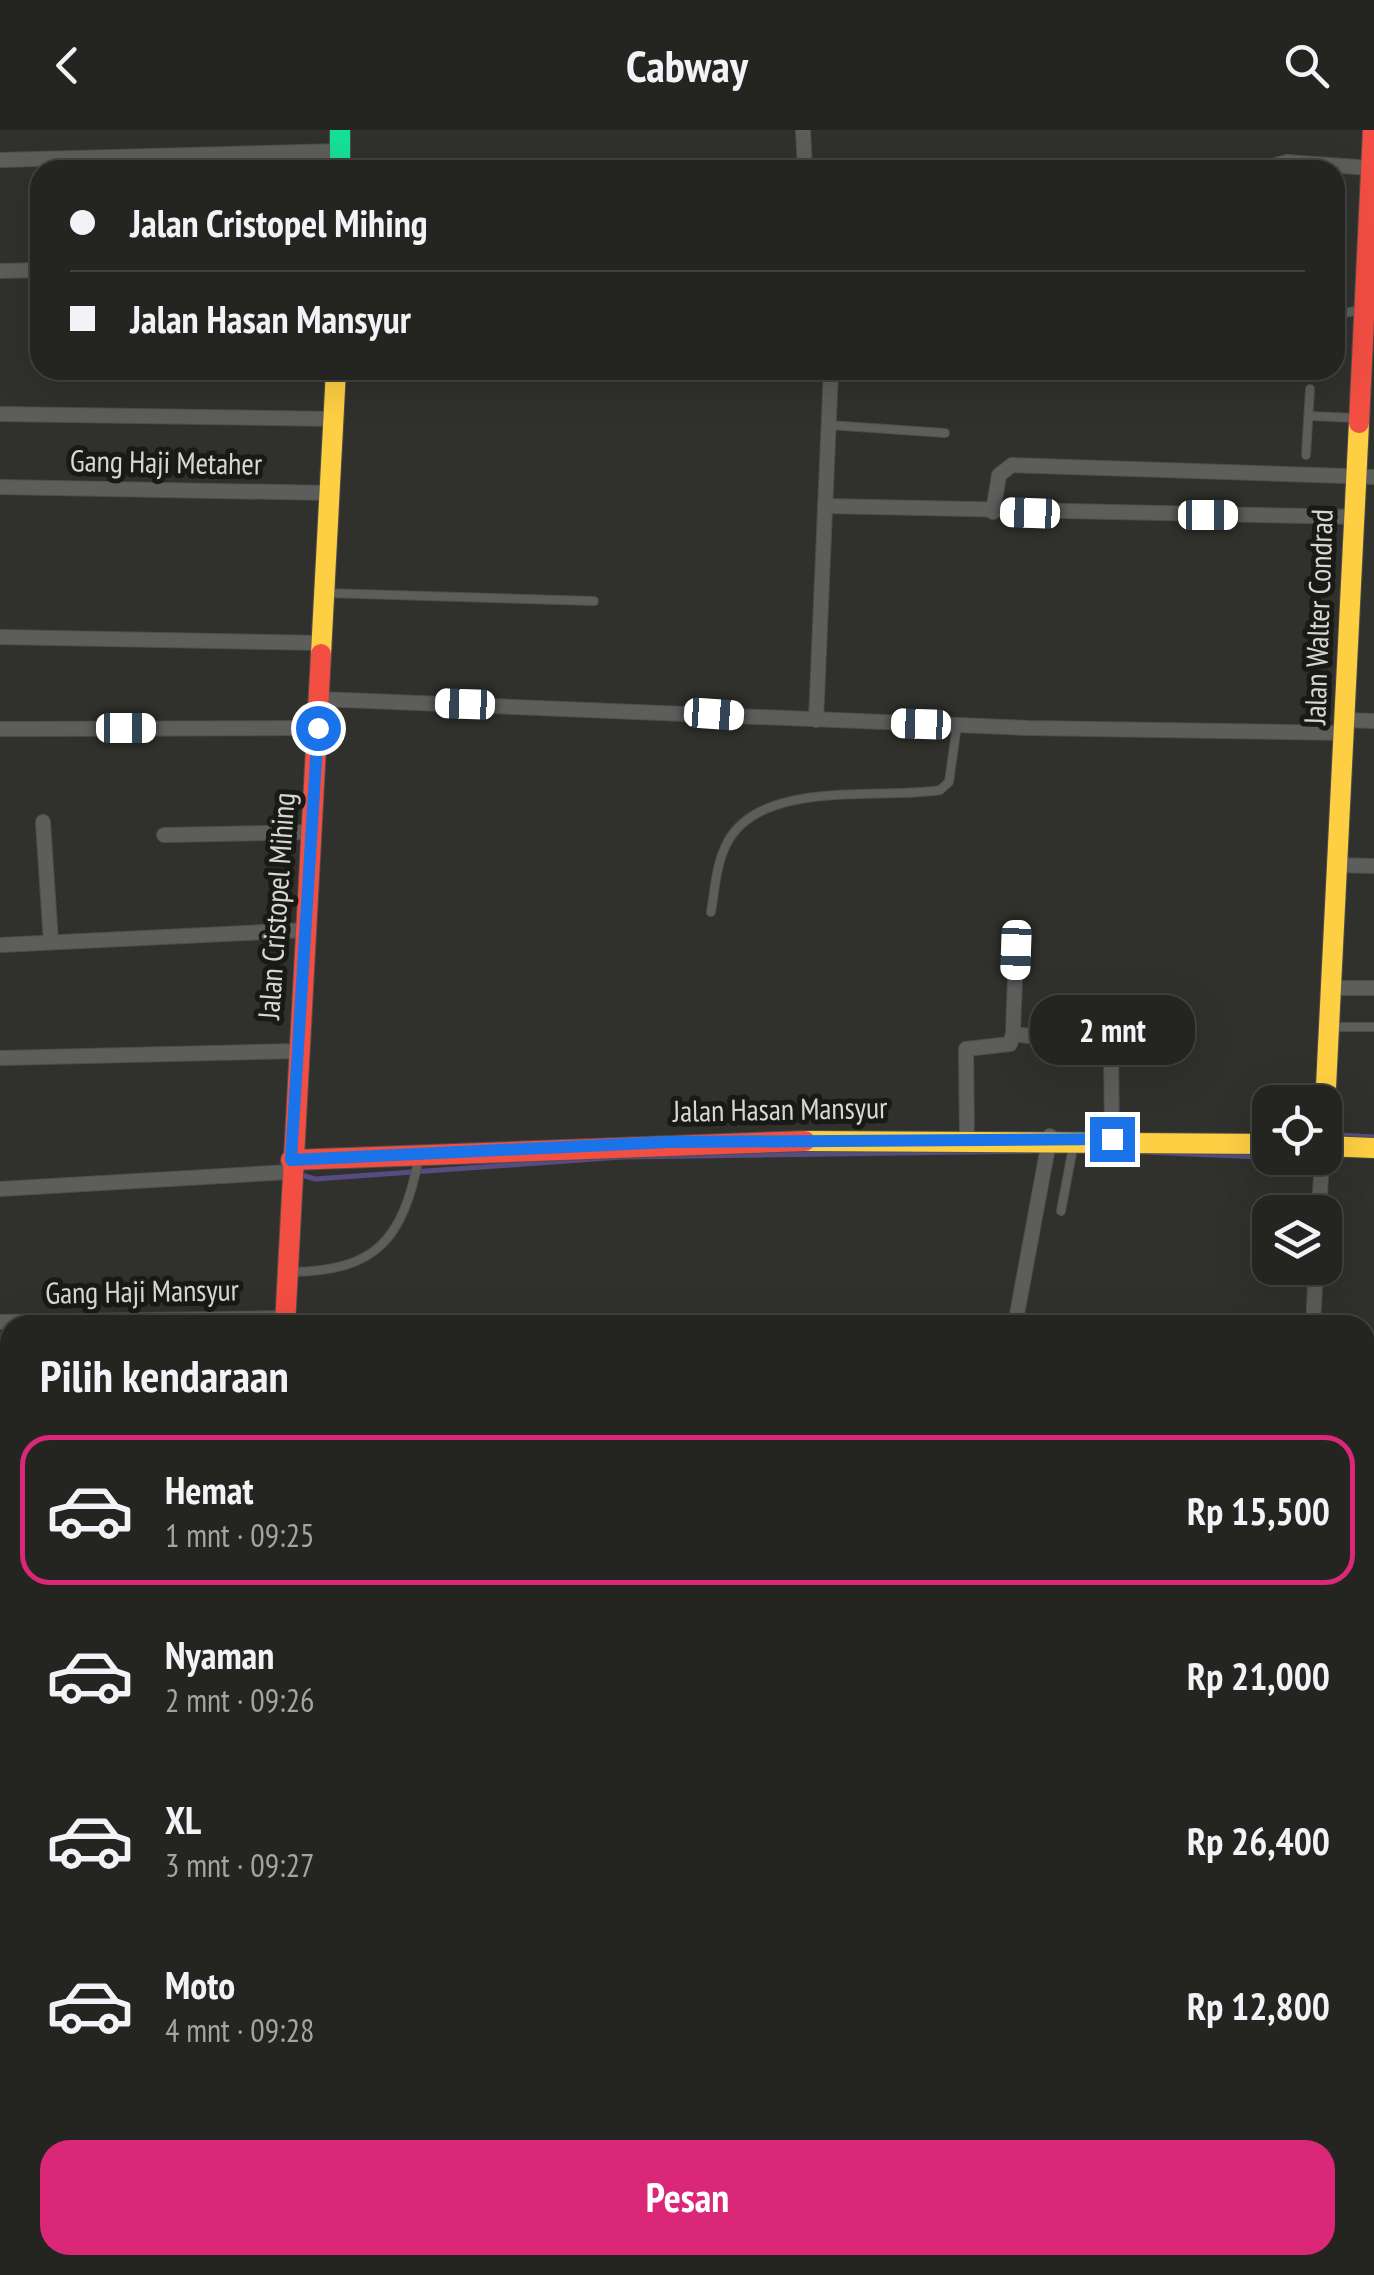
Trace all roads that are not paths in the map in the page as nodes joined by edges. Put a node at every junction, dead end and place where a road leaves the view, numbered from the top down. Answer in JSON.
{"nodes":[{"id":1,"x":802,"y":130,"type":"edge"},
{"id":2,"x":1373,"y":130,"type":"edge"},
{"id":3,"x":340,"y":150,"type":"edge"},
{"id":4,"x":0,"y":160,"type":"edge"},
{"id":5,"x":804,"y":160,"type":"edge"},
{"id":6,"x":1345,"y":166,"type":"edge"},
{"id":7,"x":1371,"y":168,"type":"junction"},
{"id":8,"x":1372,"y":203,"type":"edge"},
{"id":9,"x":30,"y":270,"type":"edge"},
{"id":10,"x":0,"y":271,"type":"edge"},
{"id":11,"x":1365,"y":310,"type":"junction"},
{"id":12,"x":1345,"y":313,"type":"edge"},
{"id":13,"x":1368,"y":358,"type":"edge"},
{"id":14,"x":336,"y":380,"type":"edge"},
{"id":15,"x":831,"y":380,"type":"edge"},
{"id":16,"x":1310,"y":390,"type":"dead end"},
{"id":17,"x":0,"y":414,"type":"edge"},
{"id":18,"x":1310,"y":416,"type":"junction"},
{"id":19,"x":1359,"y":418,"type":"junction"},
{"id":20,"x":335,"y":419,"type":"junction"},
{"id":21,"x":830,"y":425,"type":"junction"},
{"id":22,"x":945,"y":433,"type":"dead end"},
{"id":23,"x":1306,"y":456,"type":"dead end"},
{"id":24,"x":1365,"y":477,"type":"edge"},
{"id":25,"x":0,"y":487,"type":"edge"},
{"id":26,"x":331,"y":493,"type":"junction"},
{"id":27,"x":825,"y":506,"type":"junction"},
{"id":28,"x":993,"y":512,"type":"junction"},
{"id":29,"x":1354,"y":517,"type":"junction"},
{"id":30,"x":326,"y":592,"type":"junction"},
{"id":31,"x":594,"y":601,"type":"dead end"},
{"id":32,"x":0,"y":637,"type":"edge"},
{"id":33,"x":323,"y":643,"type":"junction"},
{"id":34,"x":320,"y":699,"type":"junction"},
{"id":35,"x":816,"y":720,"type":"junction"},
{"id":36,"x":1374,"y":721,"type":"edge"},
{"id":37,"x":956,"y":726,"type":"junction"},
{"id":38,"x":1345,"y":727,"type":"junction"},
{"id":39,"x":318,"y":728,"type":"junction"},
{"id":40,"x":0,"y":729,"type":"edge"},
{"id":41,"x":43,"y":822,"type":"dead end"},
{"id":42,"x":312,"y":832,"type":"junction"},
{"id":43,"x":164,"y":835,"type":"dead end"},
{"id":44,"x":1337,"y":865,"type":"junction"},
{"id":45,"x":1374,"y":866,"type":"edge"},
{"id":46,"x":711,"y":912,"type":"dead end"},
{"id":47,"x":307,"y":930,"type":"junction"},
{"id":48,"x":51,"y":942,"type":"junction"},
{"id":49,"x":0,"y":946,"type":"edge"},
{"id":50,"x":1016,"y":950,"type":"dead end"},
{"id":51,"x":1331,"y":988,"type":"junction"},
{"id":52,"x":1374,"y":988,"type":"edge"},
{"id":53,"x":1329,"y":1027,"type":"junction"},
{"id":54,"x":1374,"y":1027,"type":"edge"},
{"id":55,"x":1013,"y":1034,"type":"junction"},
{"id":56,"x":298,"y":1051,"type":"junction"},
{"id":57,"x":0,"y":1058,"type":"edge"},
{"id":58,"x":1326,"y":1085,"type":"edge"},
{"id":59,"x":1050,"y":1136,"type":"junction"},
{"id":60,"x":967,"y":1137,"type":"junction"},
{"id":61,"x":1075,"y":1137,"type":"junction"},
{"id":62,"x":1112,"y":1139,"type":"junction"},
{"id":63,"x":1252,"y":1143,"type":"edge"},
{"id":64,"x":1342,"y":1147,"type":"edge"},
{"id":65,"x":1374,"y":1148,"type":"edge"},
{"id":66,"x":420,"y":1152,"type":"junction"},
{"id":67,"x":291,"y":1166,"type":"junction"},
{"id":68,"x":0,"y":1189,"type":"edge"},
{"id":69,"x":1061,"y":1210,"type":"dead end"},
{"id":70,"x":286,"y":1272,"type":"junction"},
{"id":71,"x":1315,"y":1285,"type":"edge"},
{"id":72,"x":285,"y":1315,"type":"edge"},
{"id":73,"x":1017,"y":1315,"type":"edge"},
{"id":74,"x":1314,"y":1315,"type":"edge"}],
"edges":[{"from":1,"to":5,"type":"street"},
{"from":2,"to":7,"type":"street","name":"Jalan Walter Condrad"},
{"from":3,"to":4,"type":"street"},
{"from":6,"to":7,"type":"street"},
{"from":7,"to":8,"type":"street","name":"Jalan Walter Condrad"},
{"from":8,"to":11,"type":"street","name":"Jalan Walter Condrad"},
{"from":9,"to":10,"type":"street"},
{"from":11,"to":12,"type":"lane"},
{"from":11,"to":13,"type":"street","name":"Jalan Walter Condrad"},
{"from":13,"to":19,"type":"street","name":"Jalan Walter Condrad"},
{"from":14,"to":20,"type":"street","name":"Jalan Cristopel Mihing"},
{"from":15,"to":21,"type":"street"},
{"from":16,"to":18,"type":"lane"},
{"from":17,"to":20,"type":"street"},
{"from":18,"to":19,"type":"lane"},
{"from":18,"to":23,"type":"lane"},
{"from":19,"to":24,"type":"street","name":"Jalan Walter Condrad"},
{"from":20,"to":26,"type":"street","name":"Jalan Cristopel Mihing"},
{"from":21,"to":22,"type":"lane"},
{"from":21,"to":27,"type":"street"},
{"from":24,"to":28,"type":"street"},
{"from":24,"to":29,"type":"street","name":"Jalan Walter Condrad"},
{"from":25,"to":26,"type":"street","name":"Gang Haji Metaher"},
{"from":26,"to":30,"type":"street","name":"Jalan Cristopel Mihing"},
{"from":27,"to":28,"type":"street"},
{"from":27,"to":35,"type":"street"},
{"from":28,"to":29,"type":"street"},
{"from":29,"to":38,"type":"street","name":"Jalan Walter Condrad"},
{"from":30,"to":31,"type":"lane"},
{"from":30,"to":33,"type":"street","name":"Jalan Cristopel Mihing"},
{"from":32,"to":33,"type":"street"},
{"from":33,"to":34,"type":"street","name":"Jalan Cristopel Mihing"},
{"from":34,"to":35,"type":"street"},
{"from":34,"to":39,"type":"street","name":"Jalan Cristopel Mihing"},
{"from":35,"to":37,"type":"street"},
{"from":36,"to":38,"type":"street"},
{"from":37,"to":38,"type":"street"},
{"from":37,"to":46,"type":"lane"},
{"from":38,"to":44,"type":"street","name":"Jalan Walter Condrad"},
{"from":39,"to":40,"type":"street"},
{"from":39,"to":42,"type":"street","name":"Jalan Cristopel Mihing"},
{"from":41,"to":48,"type":"street"},
{"from":42,"to":43,"type":"street"},
{"from":42,"to":47,"type":"street","name":"Jalan Cristopel Mihing"},
{"from":44,"to":45,"type":"street"},
{"from":44,"to":51,"type":"street","name":"Jalan Walter Condrad"},
{"from":47,"to":48,"type":"street"},
{"from":47,"to":56,"type":"street","name":"Jalan Cristopel Mihing"},
{"from":48,"to":49,"type":"street"},
{"from":50,"to":55,"type":"street"},
{"from":51,"to":52,"type":"street"},
{"from":51,"to":53,"type":"street","name":"Jalan Walter Condrad"},
{"from":53,"to":54,"type":"lane"},
{"from":53,"to":58,"type":"street","name":"Jalan Walter Condrad"},
{"from":55,"to":60,"type":"street"},
{"from":55,"to":62,"type":"street"},
{"from":56,"to":57,"type":"street"},
{"from":56,"to":67,"type":"street","name":"Jalan Cristopel Mihing"},
{"from":59,"to":60,"type":"street","name":"Jalan Hasan Mansyur"},
{"from":59,"to":61,"type":"street","name":"Jalan Hasan Mansyur"},
{"from":59,"to":73,"type":"street"},
{"from":60,"to":66,"type":"street","name":"Jalan Hasan Mansyur"},
{"from":61,"to":62,"type":"street","name":"Jalan Hasan Mansyur"},
{"from":61,"to":69,"type":"lane"},
{"from":62,"to":63,"type":"street","name":"Jalan Hasan Mansyur"},
{"from":64,"to":65,"type":"street"},
{"from":66,"to":67,"type":"street","name":"Jalan Hasan Mansyur"},
{"from":66,"to":70,"type":"lane"},
{"from":67,"to":68,"type":"street"},
{"from":67,"to":70,"type":"street","name":"Jalan Cristopel Mihing"},
{"from":70,"to":72,"type":"street","name":"Jalan Cristopel Mihing"},
{"from":71,"to":74,"type":"street"}]}
